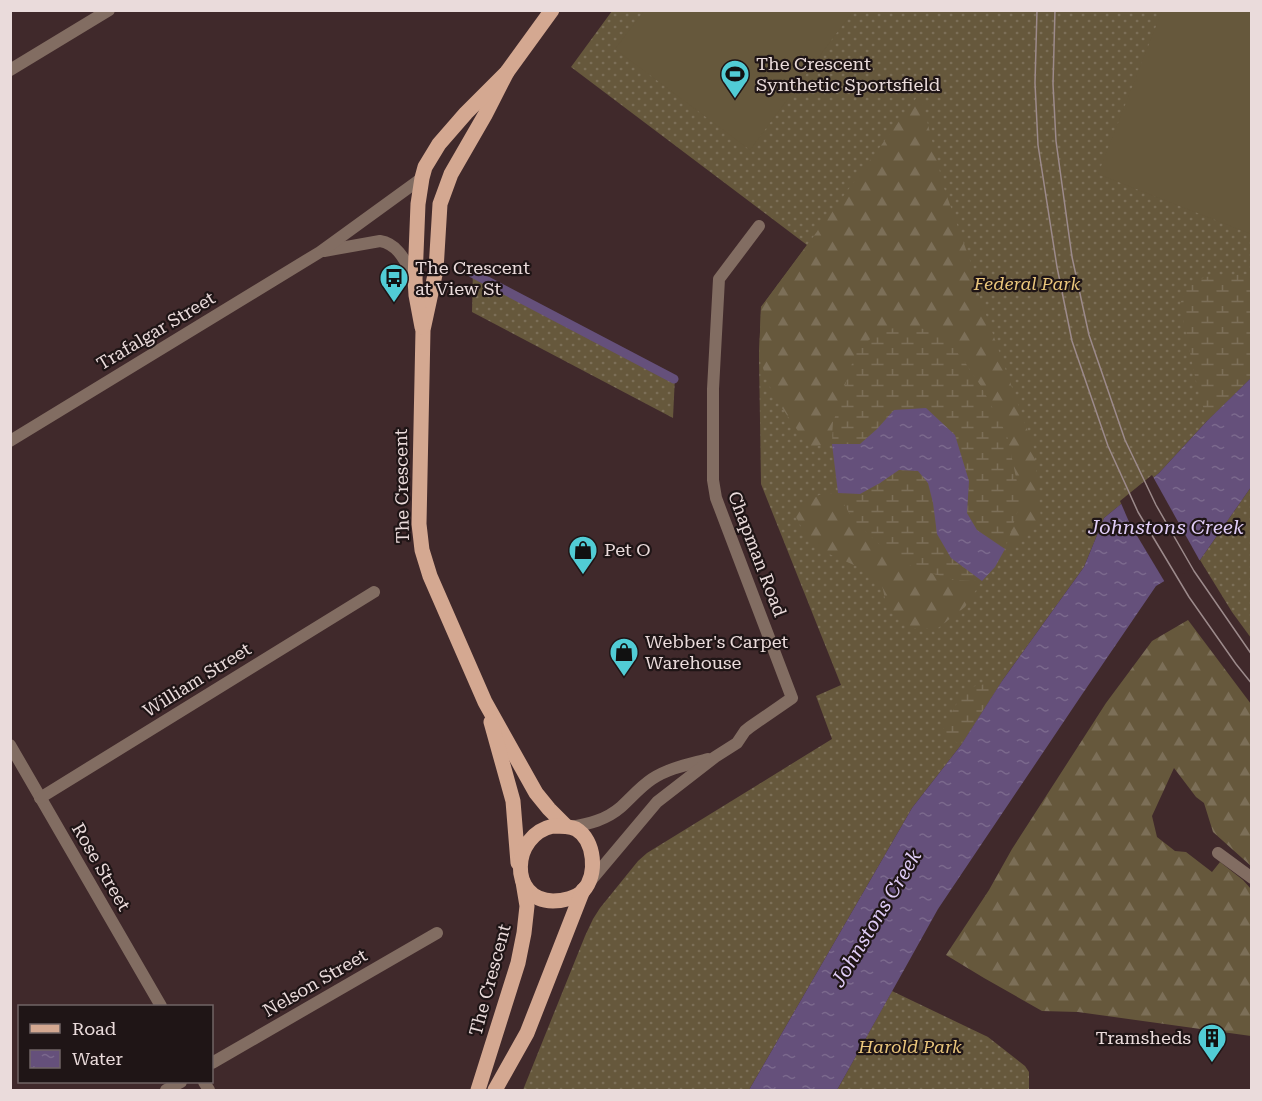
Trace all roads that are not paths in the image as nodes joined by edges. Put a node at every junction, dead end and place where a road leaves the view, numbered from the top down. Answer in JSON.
{"nodes":[{"id":1,"x":109,"y":10,"type":"edge"},
{"id":2,"x":552,"y":10,"type":"edge"},
{"id":3,"x":10,"y":70,"type":"edge"},
{"id":4,"x":507,"y":72,"type":"junction"},
{"id":5,"x":422,"y":178,"type":"junction"},
{"id":6,"x":759,"y":226,"type":"dead end"},
{"id":7,"x":320,"y":252,"type":"junction"},
{"id":8,"x":415,"y":279,"type":"junction"},
{"id":9,"x":423,"y":330,"type":"junction"},
{"id":10,"x":10,"y":441,"type":"edge"},
{"id":11,"x":374,"y":592,"type":"dead end"},
{"id":12,"x":485,"y":702,"type":"junction"},
{"id":13,"x":10,"y":745,"type":"edge"},
{"id":14,"x":715,"y":757,"type":"junction"},
{"id":15,"x":40,"y":798,"type":"junction"},
{"id":16,"x":568,"y":826,"type":"junction"},
{"id":17,"x":1218,"y":853,"type":"dead end"},
{"id":18,"x":521,"y":876,"type":"junction"},
{"id":19,"x":1251,"y":878,"type":"edge"},
{"id":20,"x":584,"y":889,"type":"junction"},
{"id":21,"x":436,"y":933,"type":"dead end"},
{"id":22,"x":160,"y":1005,"type":"edge"},
{"id":23,"x":213,"y":1062,"type":"edge"},
{"id":24,"x":478,"y":1090,"type":"edge"},
{"id":25,"x":495,"y":1090,"type":"edge"}],
"edges":[{"from":1,"to":3,"type":"street"},
{"from":2,"to":4,"type":"main road","name":"The Crescent"},
{"from":4,"to":5,"type":"main road","name":"The Crescent"},
{"from":4,"to":9,"type":"main road","name":"The Crescent"},
{"from":5,"to":7,"type":"street","name":"Trafalgar Street"},
{"from":5,"to":8,"type":"main road","name":"The Crescent"},
{"from":6,"to":14,"type":"street","name":"Chapman Road"},
{"from":7,"to":8,"type":"street","name":"Trafalgar Street"},
{"from":7,"to":10,"type":"street","name":"Trafalgar Street"},
{"from":8,"to":9,"type":"main road","name":"The Crescent"},
{"from":9,"to":12,"type":"main road","name":"The Crescent"},
{"from":11,"to":15,"type":"street","name":"William Street"},
{"from":12,"to":16,"type":"main road","name":"The Crescent"},
{"from":12,"to":18,"type":"main road","name":"The Crescent"},
{"from":13,"to":15,"type":"street","name":"Rose Street"},
{"from":14,"to":16,"type":"street","name":"Chapman Road"},
{"from":14,"to":20,"type":"street","name":"Chapman Road"},
{"from":15,"to":22,"type":"street","name":"Rose Street"},
{"from":16,"to":18,"type":"main road"},
{"from":16,"to":20,"type":"main road"},
{"from":17,"to":19,"type":"street"},
{"from":18,"to":20,"type":"main road"},
{"from":18,"to":24,"type":"main road","name":"The Crescent"},
{"from":20,"to":25,"type":"main road"},
{"from":21,"to":23,"type":"street","name":"Nelson Street"}]}
